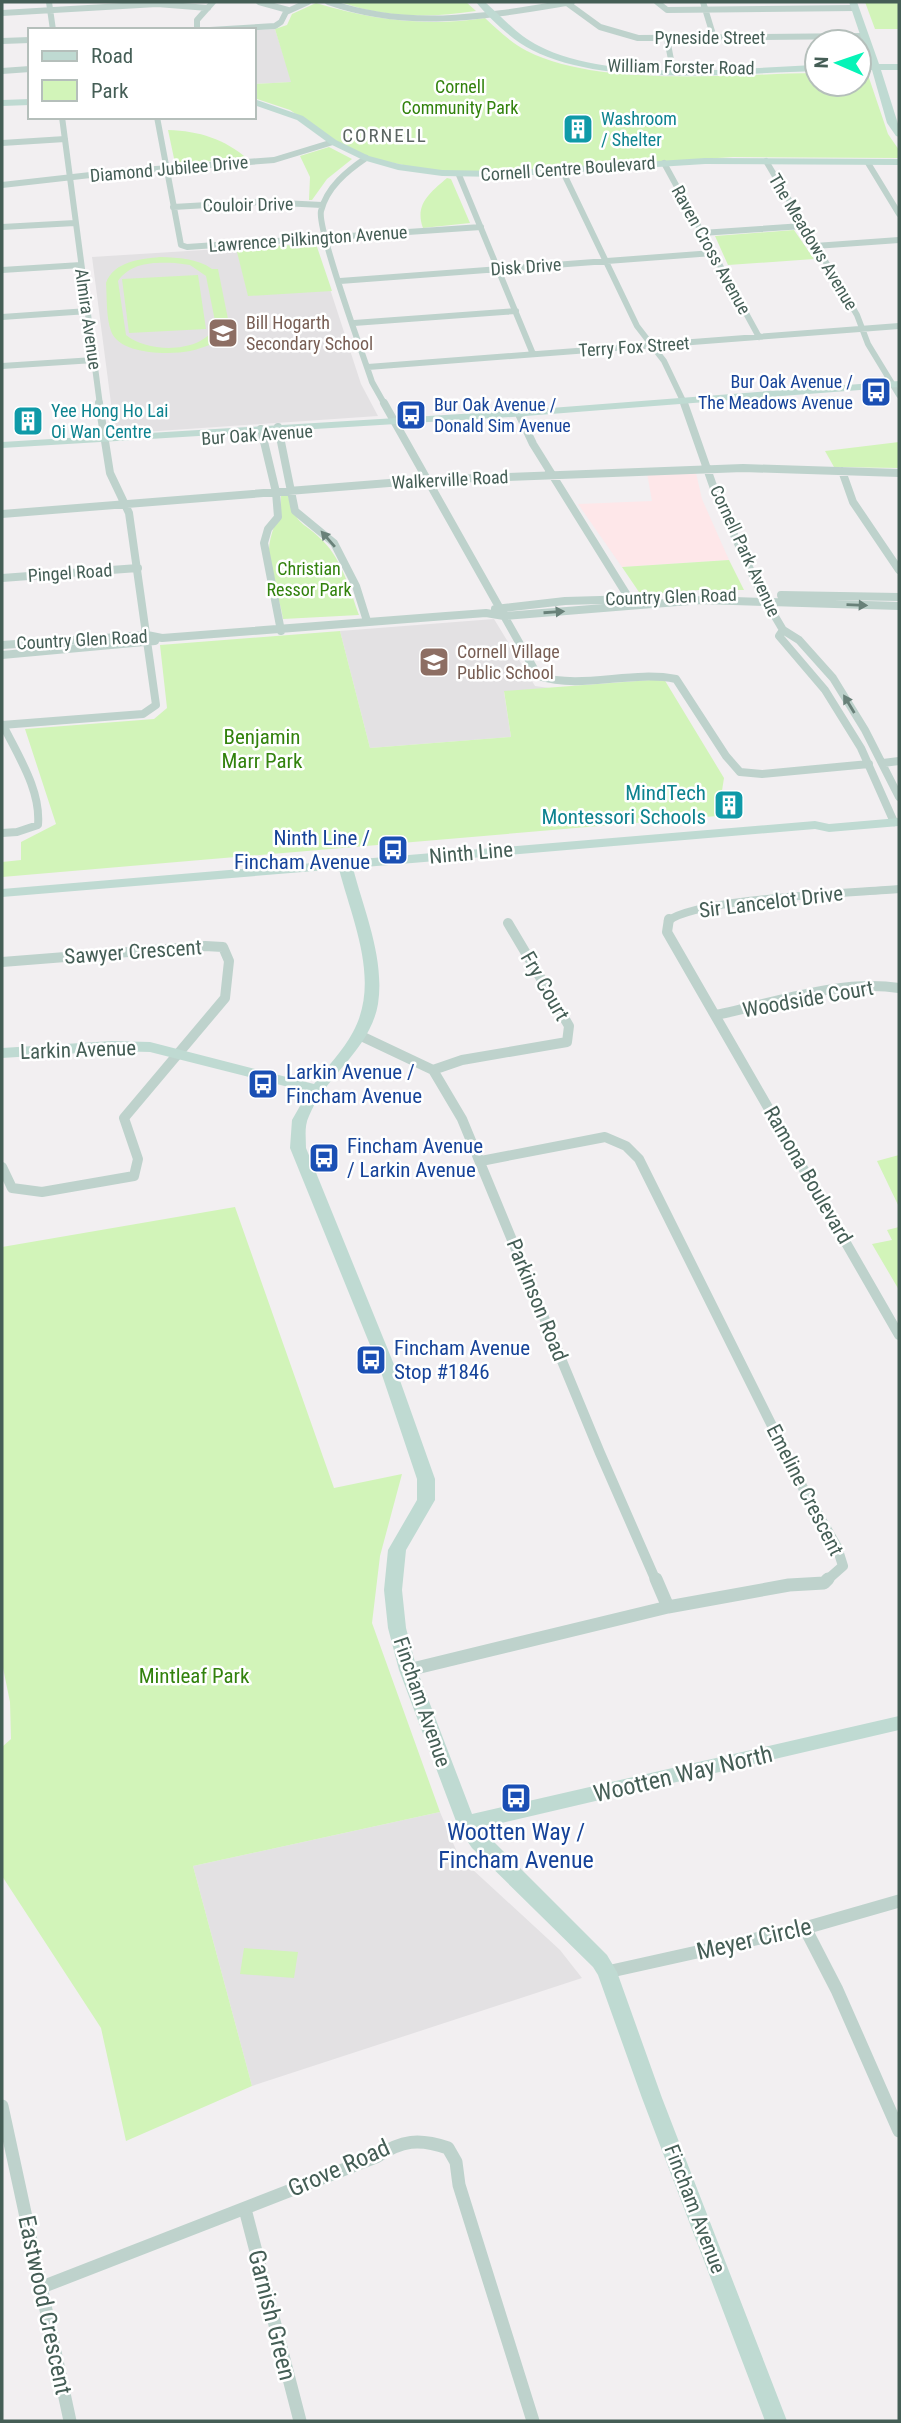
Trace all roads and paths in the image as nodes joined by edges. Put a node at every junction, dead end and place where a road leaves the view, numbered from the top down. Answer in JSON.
{"nodes":[{"id":1,"x":49,"y":2,"type":"edge"},
{"id":2,"x":213,"y":2,"type":"edge"},
{"id":3,"x":259,"y":2,"type":"edge"},
{"id":4,"x":308,"y":2,"type":"edge"},
{"id":5,"x":328,"y":2,"type":"edge"},
{"id":6,"x":480,"y":2,"type":"edge"},
{"id":7,"x":570,"y":2,"type":"edge"},
{"id":8,"x":657,"y":2,"type":"edge"},
{"id":9,"x":703,"y":2,"type":"edge"},
{"id":10,"x":854,"y":5,"type":"edge"},
{"id":11,"x":208,"y":8,"type":"junction"},
{"id":12,"x":50,"y":10,"type":"junction"},
{"id":13,"x":288,"y":10,"type":"junction"},
{"id":14,"x":707,"y":10,"type":"junction"},
{"id":15,"x":2,"y":13,"type":"edge"},
{"id":16,"x":492,"y":13,"type":"junction"},
{"id":17,"x":53,"y":28,"type":"edge"},
{"id":18,"x":197,"y":28,"type":"edge"},
{"id":19,"x":242,"y":28,"type":"edge"},
{"id":20,"x":861,"y":28,"type":"edge"},
{"id":21,"x":803,"y":37,"type":"edge"},
{"id":22,"x":714,"y":38,"type":"junction"},
{"id":23,"x":667,"y":39,"type":"junction"},
{"id":24,"x":28,"y":40,"type":"edge"},
{"id":25,"x":2,"y":41,"type":"edge"},
{"id":26,"x":873,"y":59,"type":"edge"},
{"id":27,"x":876,"y":67,"type":"junction"},
{"id":28,"x":899,"y":67,"type":"edge"},
{"id":29,"x":803,"y":68,"type":"edge"},
{"id":30,"x":28,"y":69,"type":"edge"},
{"id":31,"x":673,"y":70,"type":"junction"},
{"id":32,"x":2,"y":71,"type":"edge"},
{"id":33,"x":28,"y":102,"type":"edge"},
{"id":34,"x":2,"y":103,"type":"edge"},
{"id":35,"x":256,"y":103,"type":"edge"},
{"id":36,"x":62,"y":119,"type":"edge"},
{"id":37,"x":157,"y":119,"type":"edge"},
{"id":38,"x":899,"y":134,"type":"edge"},
{"id":39,"x":65,"y":139,"type":"junction"},
{"id":40,"x":2,"y":142,"type":"edge"},
{"id":41,"x":333,"y":142,"type":"junction"},
{"id":42,"x":366,"y":158,"type":"junction"},
{"id":43,"x":766,"y":161,"type":"junction"},
{"id":44,"x":899,"y":162,"type":"edge"},
{"id":45,"x":664,"y":163,"type":"junction"},
{"id":46,"x":868,"y":163,"type":"junction"},
{"id":47,"x":167,"y":168,"type":"junction"},
{"id":48,"x":562,"y":170,"type":"junction"},
{"id":49,"x":458,"y":175,"type":"junction"},
{"id":50,"x":70,"y":178,"type":"junction"},
{"id":51,"x":2,"y":185,"type":"edge"},
{"id":52,"x":322,"y":205,"type":"junction"},
{"id":53,"x":173,"y":207,"type":"junction"},
{"id":54,"x":899,"y":214,"type":"edge"},
{"id":55,"x":75,"y":223,"type":"junction"},
{"id":56,"x":803,"y":226,"type":"junction"},
{"id":57,"x":2,"y":227,"type":"edge"},
{"id":58,"x":481,"y":227,"type":"junction"},
{"id":59,"x":702,"y":233,"type":"junction"},
{"id":60,"x":326,"y":239,"type":"junction"},
{"id":61,"x":899,"y":240,"type":"edge"},
{"id":62,"x":815,"y":246,"type":"junction"},
{"id":63,"x":713,"y":253,"type":"junction"},
{"id":64,"x":606,"y":261,"type":"junction"},
{"id":65,"x":81,"y":265,"type":"junction"},
{"id":66,"x":498,"y":269,"type":"junction"},
{"id":67,"x":2,"y":270,"type":"edge"},
{"id":68,"x":340,"y":281,"type":"junction"},
{"id":69,"x":88,"y":311,"type":"junction"},
{"id":70,"x":516,"y":311,"type":"junction"},
{"id":71,"x":2,"y":317,"type":"edge"},
{"id":72,"x":354,"y":323,"type":"junction"},
{"id":73,"x":899,"y":326,"type":"edge"},
{"id":74,"x":863,"y":329,"type":"junction"},
{"id":75,"x":759,"y":337,"type":"junction"},
{"id":76,"x":651,"y":345,"type":"junction"},
{"id":77,"x":533,"y":354,"type":"junction"},
{"id":78,"x":94,"y":360,"type":"junction"},
{"id":79,"x":2,"y":366,"type":"edge"},
{"id":80,"x":368,"y":367,"type":"junction"},
{"id":81,"x":896,"y":384,"type":"edge"},
{"id":82,"x":899,"y":395,"type":"edge"},
{"id":83,"x":683,"y":401,"type":"junction"},
{"id":84,"x":515,"y":414,"type":"junction"},
{"id":85,"x":395,"y":423,"type":"junction"},
{"id":86,"x":278,"y":431,"type":"junction"},
{"id":87,"x":261,"y":432,"type":"junction"},
{"id":88,"x":104,"y":443,"type":"junction"},
{"id":89,"x":2,"y":445,"type":"edge"},
{"id":90,"x":2,"y":452,"type":"edge"},
{"id":91,"x":708,"y":470,"type":"junction"},
{"id":92,"x":842,"y":471,"type":"junction"},
{"id":93,"x":899,"y":473,"type":"edge"},
{"id":94,"x":553,"y":475,"type":"junction"},
{"id":95,"x":427,"y":480,"type":"junction"},
{"id":96,"x":292,"y":490,"type":"junction"},
{"id":97,"x":276,"y":492,"type":"junction"},
{"id":98,"x":126,"y":506,"type":"junction"},
{"id":99,"x":2,"y":514,"type":"edge"},
{"id":100,"x":138,"y":568,"type":"junction"},
{"id":101,"x":899,"y":570,"type":"edge"},
{"id":102,"x":2,"y":578,"type":"edge"},
{"id":103,"x":764,"y":597,"type":"junction"},
{"id":104,"x":899,"y":597,"type":"edge"},
{"id":105,"x":632,"y":602,"type":"junction"},
{"id":106,"x":899,"y":606,"type":"edge"},
{"id":107,"x":502,"y":612,"type":"junction"},
{"id":108,"x":367,"y":621,"type":"junction"},
{"id":109,"x":783,"y":630,"type":"junction"},
{"id":110,"x":281,"y":631,"type":"junction"},
{"id":111,"x":148,"y":639,"type":"junction"},
{"id":112,"x":2,"y":645,"type":"edge"},
{"id":113,"x":2,"y":655,"type":"edge"},
{"id":114,"x":2,"y":725,"type":"edge"},
{"id":115,"x":899,"y":761,"type":"edge"},
{"id":116,"x":883,"y":763,"type":"junction"},
{"id":117,"x":869,"y":764,"type":"junction"},
{"id":118,"x":899,"y":797,"type":"edge"},
{"id":119,"x":896,"y":817,"type":"edge"},
{"id":120,"x":2,"y":833,"type":"edge"},
{"id":121,"x":345,"y":864,"type":"junction"},
{"id":122,"x":899,"y":889,"type":"edge"},
{"id":123,"x":2,"y":892,"type":"edge"},
{"id":124,"x":508,"y":923,"type":"dead end"},
{"id":125,"x":2,"y":962,"type":"edge"},
{"id":126,"x":899,"y":988,"type":"edge"},
{"id":127,"x":716,"y":1015,"type":"junction"},
{"id":128,"x":359,"y":1035,"type":"junction"},
{"id":129,"x":178,"y":1053,"type":"junction"},
{"id":130,"x":2,"y":1054,"type":"edge"},
{"id":131,"x":433,"y":1070,"type":"junction"},
{"id":132,"x":316,"y":1089,"type":"junction"},
{"id":133,"x":481,"y":1161,"type":"junction"},
{"id":134,"x":2,"y":1167,"type":"edge"},
{"id":135,"x":899,"y":1335,"type":"edge"},
{"id":136,"x":668,"y":1607,"type":"junction"},
{"id":137,"x":408,"y":1670,"type":"junction"},
{"id":138,"x":899,"y":1723,"type":"edge"},
{"id":139,"x":466,"y":1823,"type":"junction"},
{"id":140,"x":899,"y":1901,"type":"edge"},
{"id":141,"x":805,"y":1928,"type":"junction"},
{"id":142,"x":607,"y":1972,"type":"junction"},
{"id":143,"x":2,"y":2106,"type":"edge"},
{"id":144,"x":899,"y":2131,"type":"edge"},
{"id":145,"x":245,"y":2209,"type":"junction"},
{"id":146,"x":42,"y":2287,"type":"junction"},
{"id":147,"x":70,"y":2421,"type":"edge"},
{"id":148,"x":300,"y":2421,"type":"edge"},
{"id":149,"x":533,"y":2421,"type":"edge"},
{"id":150,"x":776,"y":2421,"type":"edge"}],
"edges":[{"from":1,"to":12,"type":"street"},
{"from":2,"to":11,"type":"street"},
{"from":3,"to":13,"type":"street"},
{"from":4,"to":13,"type":"street"},
{"from":5,"to":16,"type":"street"},
{"from":6,"to":16,"type":"street","name":"William Forster Road"},
{"from":7,"to":16,"type":"street"},
{"from":7,"to":23,"type":"street","name":"Pyneside Street"},
{"from":8,"to":14,"type":"street"},
{"from":9,"to":14,"type":"street"},
{"from":10,"to":14,"type":"street"},
{"from":10,"to":20,"type":"street"},
{"from":11,"to":12,"type":"street"},
{"from":11,"to":18,"type":"street"},
{"from":12,"to":15,"type":"street"},
{"from":12,"to":17,"type":"street"},
{"from":13,"to":19,"type":"street"},
{"from":14,"to":22,"type":"street"},
{"from":16,"to":31,"type":"street","name":"William Forster Road"},
{"from":21,"to":22,"type":"street","name":"Pyneside Street"},
{"from":22,"to":23,"type":"street","name":"Pyneside Street"},
{"from":23,"to":31,"type":"street"},
{"from":24,"to":25,"type":"street"},
{"from":26,"to":27,"type":"street"},
{"from":27,"to":28,"type":"street"},
{"from":27,"to":38,"type":"street"},
{"from":29,"to":31,"type":"street","name":"William Forster Road"},
{"from":30,"to":32,"type":"street"},
{"from":33,"to":34,"type":"street"},
{"from":35,"to":41,"type":"street","name":"Cornell Centre Boulevard"},
{"from":36,"to":39,"type":"street","name":"Almira Avenue"},
{"from":37,"to":47,"type":"street","name":"Lawrence Pilkington Avenue"},
{"from":39,"to":40,"type":"street"},
{"from":39,"to":50,"type":"street","name":"Almira Avenue"},
{"from":41,"to":42,"type":"street","name":"Cornell Centre Boulevard"},
{"from":41,"to":47,"type":"street","name":"Diamond Jubilee Drive"},
{"from":42,"to":49,"type":"street","name":"Cornell Centre Boulevard"},
{"from":42,"to":52,"type":"street"},
{"from":43,"to":45,"type":"street","name":"Cornell Centre Boulevard"},
{"from":43,"to":46,"type":"street","name":"Cornell Centre Boulevard"},
{"from":43,"to":56,"type":"street","name":"The Meadows Avenue"},
{"from":44,"to":46,"type":"street","name":"Cornell Centre Boulevard"},
{"from":45,"to":48,"type":"street","name":"Cornell Centre Boulevard"},
{"from":45,"to":59,"type":"street","name":"Raven Cross Avenue"},
{"from":46,"to":54,"type":"street"},
{"from":47,"to":50,"type":"street","name":"Diamond Jubilee Drive"},
{"from":47,"to":53,"type":"street","name":"Lawrence Pilkington Avenue"},
{"from":48,"to":49,"type":"street","name":"Cornell Centre Boulevard"},
{"from":48,"to":64,"type":"street","name":"Cornell Park Avenue"},
{"from":49,"to":58,"type":"street"},
{"from":50,"to":51,"type":"street","name":"Diamond Jubilee Drive"},
{"from":50,"to":55,"type":"street","name":"Almira Avenue"},
{"from":52,"to":53,"type":"street","name":"Couloir Drive"},
{"from":52,"to":60,"type":"street"},
{"from":53,"to":60,"type":"street","name":"Lawrence Pilkington Avenue"},
{"from":55,"to":57,"type":"street"},
{"from":55,"to":65,"type":"street","name":"Almira Avenue"},
{"from":56,"to":59,"type":"street"},
{"from":56,"to":62,"type":"street","name":"The Meadows Avenue"},
{"from":58,"to":60,"type":"street","name":"Lawrence Pilkington Avenue"},
{"from":58,"to":66,"type":"street"},
{"from":59,"to":63,"type":"street","name":"Raven Cross Avenue"},
{"from":60,"to":68,"type":"street"},
{"from":61,"to":62,"type":"street"},
{"from":62,"to":74,"type":"street","name":"The Meadows Avenue"},
{"from":63,"to":64,"type":"street","name":"Disk Drive"},
{"from":63,"to":75,"type":"street","name":"Raven Cross Avenue"},
{"from":64,"to":66,"type":"street","name":"Disk Drive"},
{"from":64,"to":76,"type":"street","name":"Cornell Park Avenue"},
{"from":65,"to":67,"type":"street"},
{"from":65,"to":69,"type":"street","name":"Almira Avenue"},
{"from":66,"to":68,"type":"street","name":"Disk Drive"},
{"from":66,"to":70,"type":"street"},
{"from":68,"to":72,"type":"street"},
{"from":69,"to":71,"type":"street"},
{"from":69,"to":78,"type":"street","name":"Almira Avenue"},
{"from":70,"to":72,"type":"street"},
{"from":70,"to":77,"type":"street"},
{"from":72,"to":80,"type":"street"},
{"from":73,"to":74,"type":"street","name":"Terry Fox Street"},
{"from":74,"to":75,"type":"street","name":"Terry Fox Street"},
{"from":74,"to":81,"type":"street","name":"The Meadows Avenue"},
{"from":75,"to":76,"type":"street","name":"Terry Fox Street"},
{"from":76,"to":77,"type":"street","name":"Terry Fox Street"},
{"from":76,"to":83,"type":"street","name":"Cornell Park Avenue"},
{"from":77,"to":80,"type":"street","name":"Terry Fox Street"},
{"from":78,"to":79,"type":"street"},
{"from":78,"to":88,"type":"street","name":"Almira Avenue"},
{"from":80,"to":85,"type":"street"},
{"from":81,"to":82,"type":"street","name":"The Meadows Avenue"},
{"from":81,"to":83,"type":"street","name":"Bur Oak Avenue"},
{"from":83,"to":84,"type":"street","name":"Bur Oak Avenue"},
{"from":83,"to":91,"type":"street","name":"Cornell Park Avenue"},
{"from":84,"to":85,"type":"street","name":"Bur Oak Avenue"},
{"from":84,"to":94,"type":"street"},
{"from":85,"to":86,"type":"street","name":"Bur Oak Avenue"},
{"from":85,"to":95,"type":"street"},
{"from":86,"to":87,"type":"street","name":"Bur Oak Avenue"},
{"from":86,"to":96,"type":"street"},
{"from":87,"to":88,"type":"street","name":"Bur Oak Avenue"},
{"from":87,"to":97,"type":"street"},
{"from":88,"to":89,"type":"street","name":"Bur Oak Avenue"},
{"from":88,"to":90,"type":"street","name":"Bur Oak Avenue"},
{"from":88,"to":98,"type":"street","name":"Almira Avenue"},
{"from":91,"to":92,"type":"street","name":"Walkerville Road"},
{"from":91,"to":94,"type":"street","name":"Walkerville Road"},
{"from":91,"to":103,"type":"street","name":"Cornell Park Avenue"},
{"from":92,"to":93,"type":"street","name":"Walkerville Road"},
{"from":92,"to":101,"type":"street"},
{"from":94,"to":95,"type":"street","name":"Walkerville Road"},
{"from":94,"to":105,"type":"street"},
{"from":95,"to":96,"type":"street","name":"Walkerville Road"},
{"from":95,"to":107,"type":"street"},
{"from":96,"to":97,"type":"street","name":"Walkerville Road"},
{"from":108,"to":96,"type":"street","one_way":true},
{"from":97,"to":98,"type":"street","name":"Walkerville Road"},
{"from":97,"to":110,"type":"street"},
{"from":98,"to":99,"type":"street","name":"Walkerville Road"},
{"from":98,"to":100,"type":"street","name":"Almira Avenue"},
{"from":100,"to":102,"type":"street","name":"Pingel Road"},
{"from":100,"to":111,"type":"street","name":"Almira Avenue"},
{"from":103,"to":104,"type":"street","name":"Country Glen Road"},
{"from":103,"to":105,"type":"street","name":"Country Glen Road"},
{"from":103,"to":106,"type":"street","name":"Country Glen Road","one_way":true},
{"from":103,"to":109,"type":"street","name":"Cornell Park Avenue"},
{"from":105,"to":107,"type":"street","name":"Country Glen Road"},
{"from":107,"to":108,"type":"street","name":"Country Glen Road"},
{"from":107,"to":117,"type":"street"},
{"from":108,"to":110,"type":"street","name":"Country Glen Road"},
{"from":116,"to":109,"type":"street","name":"Cornell Park Avenue","one_way":true},
{"from":109,"to":117,"type":"street","name":"Cornell Park Avenue"},
{"from":110,"to":111,"type":"street","name":"Country Glen Road"},
{"from":111,"to":112,"type":"street","name":"Country Glen Road"},
{"from":111,"to":113,"type":"street","name":"Country Glen Road"},
{"from":111,"to":114,"type":"street","name":"Almira Avenue"},
{"from":114,"to":120,"type":"street"},
{"from":115,"to":116,"type":"street"},
{"from":116,"to":118,"type":"street","name":"Cornell Park Avenue"},
{"from":117,"to":119,"type":"street","name":"Cornell Park Avenue"},
{"from":119,"to":121,"type":"street","name":"Ninth Line"},
{"from":121,"to":123,"type":"street","name":"Ninth Line"},
{"from":121,"to":128,"type":"street","name":"Fincham Avenue"},
{"from":122,"to":127,"type":"street","name":"Sir Lancelot Drive"},
{"from":124,"to":131,"type":"street","name":"Fry Court"},
{"from":125,"to":129,"type":"street","name":"Sawyer Crescent"},
{"from":126,"to":127,"type":"street","name":"Woodside Court"},
{"from":127,"to":135,"type":"street","name":"Ramona Boulevard"},
{"from":128,"to":131,"type":"street"},
{"from":128,"to":132,"type":"street","name":"Fincham Avenue"},
{"from":129,"to":130,"type":"street","name":"Larkin Avenue"},
{"from":129,"to":132,"type":"street","name":"Larkin Avenue"},
{"from":129,"to":134,"type":"street"},
{"from":131,"to":133,"type":"street","name":"Parkinson Road"},
{"from":132,"to":137,"type":"street","name":"Fincham Avenue"},
{"from":133,"to":136,"type":"street","name":"Parkinson Road"},
{"from":133,"to":136,"type":"street","name":"Emeline Crescent"},
{"from":136,"to":137,"type":"street","name":"Emeline Crescent"},
{"from":137,"to":139,"type":"street","name":"Fincham Avenue"},
{"from":138,"to":139,"type":"street","name":"Wootten Way North"},
{"from":139,"to":142,"type":"street","name":"Fincham Avenue"},
{"from":140,"to":141,"type":"street","name":"Meyer Circle"},
{"from":141,"to":142,"type":"street","name":"Meyer Circle"},
{"from":141,"to":144,"type":"street"},
{"from":142,"to":150,"type":"street","name":"Fincham Avenue"},
{"from":143,"to":146,"type":"street","name":"Eastwood Crescent"},
{"from":145,"to":146,"type":"street","name":"Grove Road"},
{"from":145,"to":148,"type":"street","name":"Garnish Green"},
{"from":145,"to":149,"type":"street","name":"Grove Road"},
{"from":146,"to":147,"type":"street","name":"Eastwood Crescent"}]}
